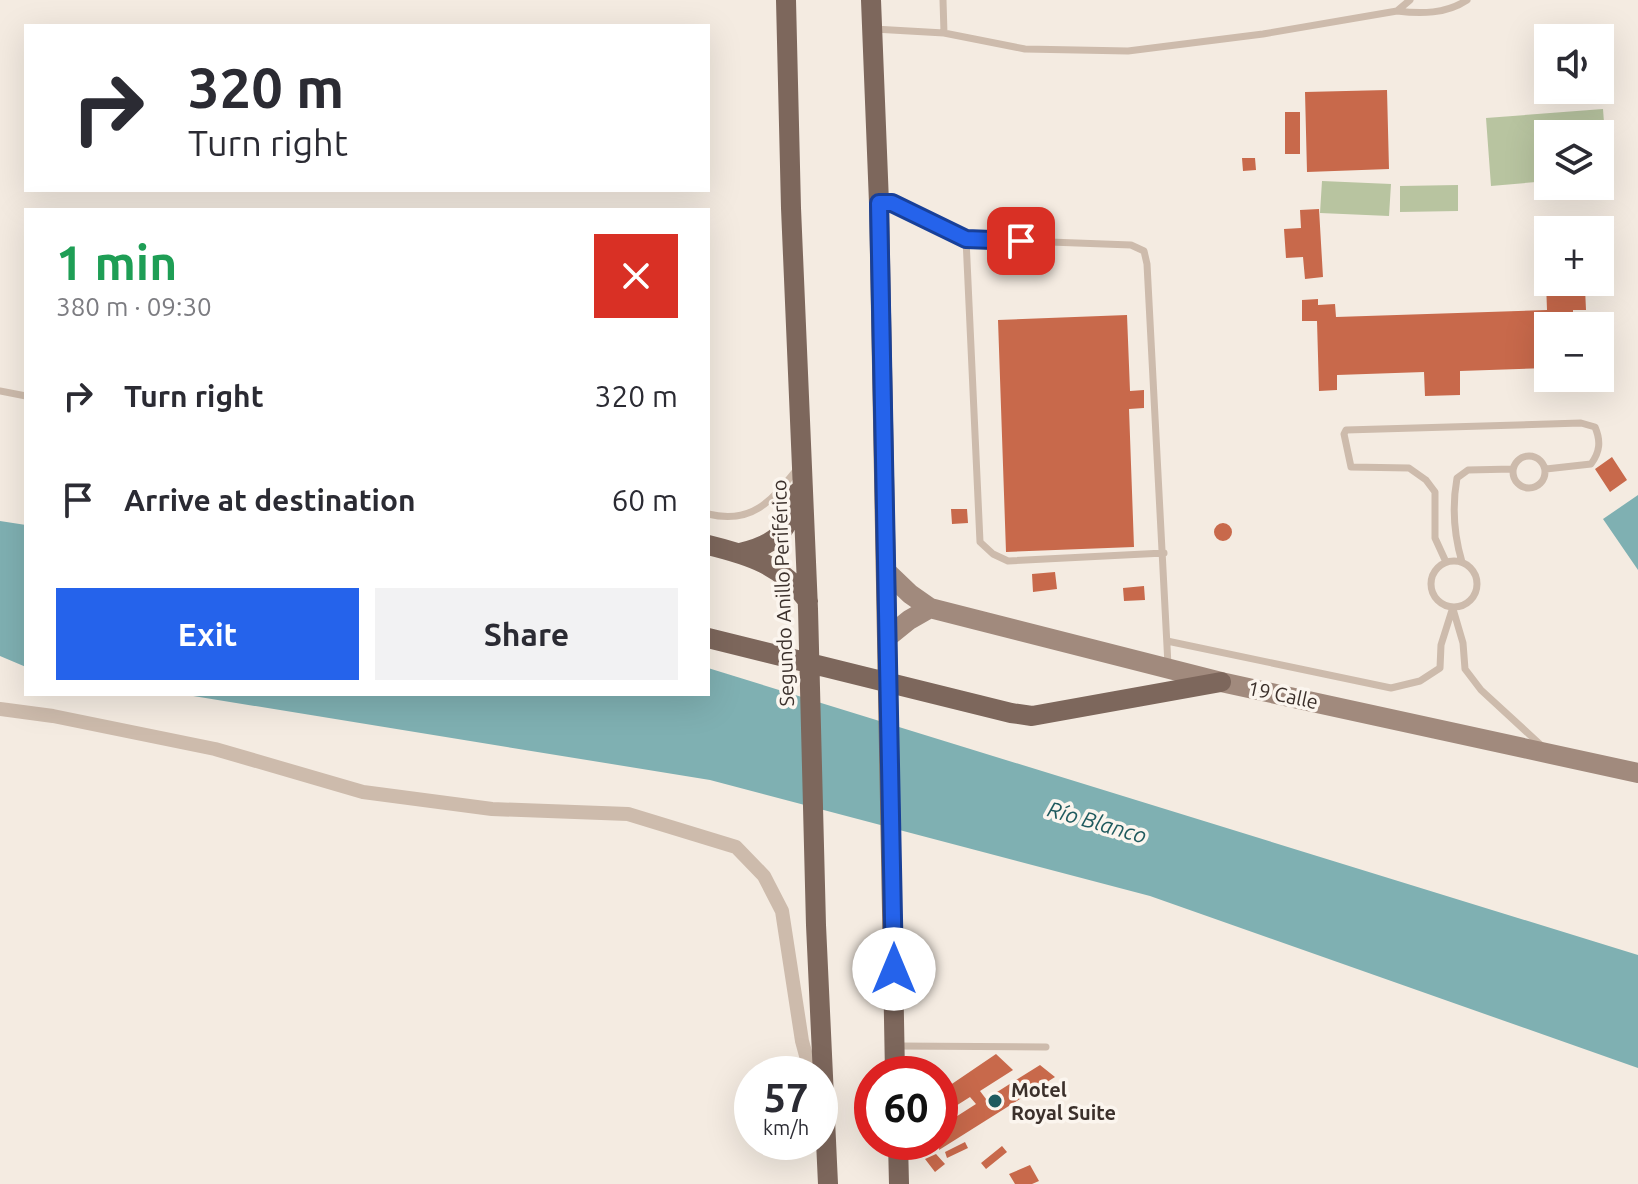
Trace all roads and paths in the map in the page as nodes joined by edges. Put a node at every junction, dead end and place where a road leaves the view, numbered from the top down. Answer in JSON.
{"nodes":[{"id":1,"x":786,"y":0,"type":"edge"},
{"id":2,"x":871,"y":0,"type":"edge"},
{"id":3,"x":943,"y":0,"type":"edge"},
{"id":4,"x":1410,"y":0,"type":"edge"},
{"id":5,"x":1467,"y":0,"type":"edge"},
{"id":6,"x":1397,"y":11,"type":"junction"},
{"id":7,"x":871,"y":29,"type":"junction"},
{"id":8,"x":944,"y":33,"type":"junction"},
{"id":9,"x":879,"y":203,"type":"junction"},
{"id":10,"x":966,"y":239,"type":"junction"},
{"id":11,"x":0,"y":391,"type":"edge"},
{"id":12,"x":24,"y":396,"type":"edge"},
{"id":13,"x":803,"y":469,"type":"junction"},
{"id":14,"x":1513,"y":469,"type":"junction"},
{"id":15,"x":1546,"y":469,"type":"junction"},
{"id":16,"x":710,"y":514,"type":"edge"},
{"id":17,"x":710,"y":546,"type":"edge"},
{"id":18,"x":740,"y":553,"type":"junction"},
{"id":19,"x":1164,"y":553,"type":"junction"},
{"id":20,"x":1446,"y":562,"type":"junction"},
{"id":21,"x":1462,"y":562,"type":"junction"},
{"id":22,"x":887,"y":572,"type":"junction"},
{"id":23,"x":808,"y":605,"type":"junction"},
{"id":24,"x":1453,"y":607,"type":"junction"},
{"id":25,"x":930,"y":608,"type":"junction"},
{"id":26,"x":710,"y":638,"type":"edge"},
{"id":27,"x":1167,"y":641,"type":"junction"},
{"id":28,"x":888,"y":643,"type":"junction"},
{"id":29,"x":1168,"y":668,"type":"junction"},
{"id":30,"x":1221,"y":682,"type":"junction"},
{"id":31,"x":0,"y":709,"type":"edge"},
{"id":32,"x":1550,"y":753,"type":"junction"},
{"id":33,"x":1638,"y":773,"type":"edge"},
{"id":34,"x":895,"y":1046,"type":"junction"},
{"id":35,"x":1046,"y":1047,"type":"dead end"},
{"id":36,"x":806,"y":1056,"type":"edge"},
{"id":37,"x":823,"y":1056,"type":"edge"},
{"id":38,"x":895,"y":1056,"type":"edge"},
{"id":39,"x":828,"y":1160,"type":"edge"},
{"id":40,"x":898,"y":1160,"type":"edge"},
{"id":41,"x":828,"y":1184,"type":"edge"},
{"id":42,"x":899,"y":1184,"type":"edge"}],
"edges":[{"from":1,"to":13,"type":"main road","name":"Segundo Anillo Periférico"},
{"from":2,"to":7,"type":"main road"},
{"from":3,"to":8,"type":"lane"},
{"from":4,"to":6,"type":"lane"},
{"from":5,"to":6,"type":"lane"},
{"from":6,"to":8,"type":"lane"},
{"from":7,"to":8,"type":"lane"},
{"from":7,"to":9,"type":"main road"},
{"from":9,"to":10,"type":"lane"},
{"from":9,"to":22,"type":"main road"},
{"from":10,"to":19,"type":"lane"},
{"from":10,"to":19,"type":"lane"},
{"from":11,"to":12,"type":"lane"},
{"from":13,"to":16,"type":"lane"},
{"from":13,"to":18,"type":"main road"},
{"from":13,"to":23,"type":"main road","name":"Segundo Anillo Periférico"},
{"from":14,"to":15,"type":"lane"},
{"from":14,"to":15,"type":"lane"},
{"from":14,"to":21,"type":"lane"},
{"from":15,"to":20,"type":"lane"},
{"from":17,"to":18,"type":"main road"},
{"from":18,"to":23,"type":"main road"},
{"from":19,"to":27,"type":"lane"},
{"from":20,"to":21,"type":"lane"},
{"from":20,"to":24,"type":"lane"},
{"from":21,"to":24,"type":"lane"},
{"from":22,"to":25,"type":"main road","name":"19 Calle"},
{"from":22,"to":28,"type":"main road"},
{"from":23,"to":37,"type":"main road","name":"Segundo Anillo Periférico"},
{"from":24,"to":27,"type":"lane"},
{"from":24,"to":32,"type":"lane"},
{"from":25,"to":28,"type":"main road"},
{"from":25,"to":29,"type":"main road","name":"19 Calle"},
{"from":26,"to":30,"type":"main road"},
{"from":27,"to":29,"type":"lane"},
{"from":28,"to":34,"type":"main road"},
{"from":29,"to":30,"type":"main road","name":"19 Calle"},
{"from":30,"to":32,"type":"main road","name":"19 Calle"},
{"from":31,"to":36,"type":"street"},
{"from":32,"to":33,"type":"main road","name":"19 Calle"},
{"from":34,"to":35,"type":"lane"},
{"from":34,"to":38,"type":"main road"},
{"from":39,"to":41,"type":"main road","name":"Segundo Anillo Periférico"},
{"from":40,"to":42,"type":"main road"}]}
